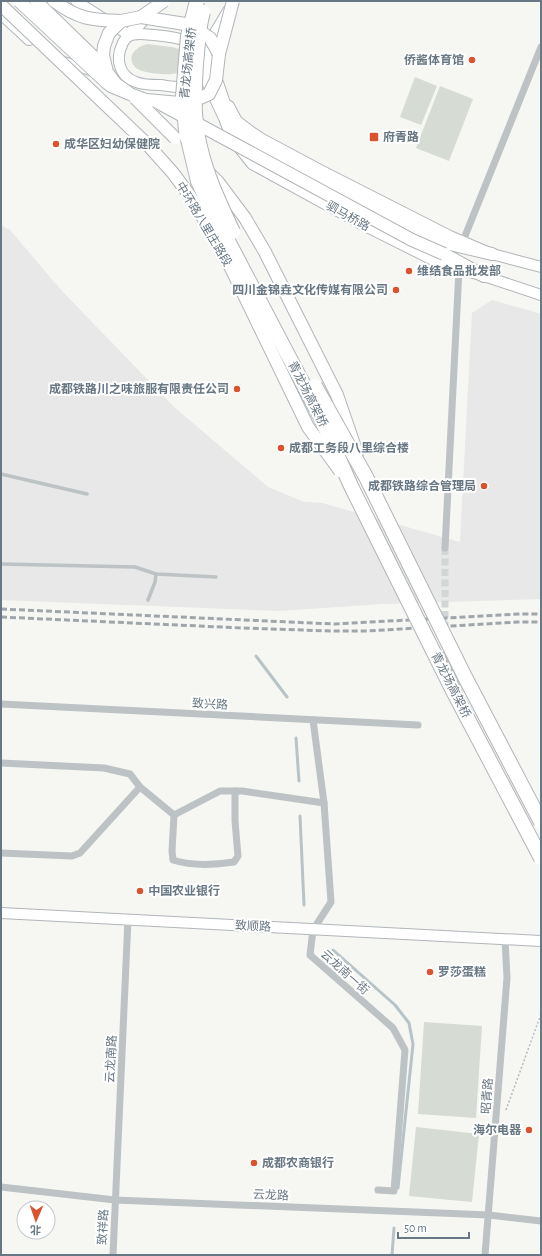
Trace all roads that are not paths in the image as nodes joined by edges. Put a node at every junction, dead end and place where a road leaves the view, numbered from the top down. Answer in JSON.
{"nodes":[{"id":1,"x":19,"y":1,"type":"edge"},
{"id":2,"x":36,"y":1,"type":"edge"},
{"id":3,"x":54,"y":1,"type":"edge"},
{"id":4,"x":76,"y":1,"type":"edge"},
{"id":5,"x":160,"y":1,"type":"edge"},
{"id":6,"x":164,"y":1,"type":"edge"},
{"id":7,"x":197,"y":1,"type":"edge"},
{"id":8,"x":207,"y":1,"type":"edge"},
{"id":9,"x":234,"y":1,"type":"edge"},
{"id":10,"x":1,"y":5,"type":"edge"},
{"id":11,"x":1,"y":14,"type":"edge"},
{"id":12,"x":141,"y":17,"type":"junction"},
{"id":13,"x":121,"y":21,"type":"junction"},
{"id":14,"x":129,"y":35,"type":"junction"},
{"id":15,"x":541,"y":47,"type":"edge"},
{"id":16,"x":205,"y":51,"type":"junction"},
{"id":17,"x":219,"y":54,"type":"junction"},
{"id":18,"x":208,"y":64,"type":"junction"},
{"id":19,"x":204,"y":76,"type":"junction"},
{"id":20,"x":216,"y":80,"type":"junction"},
{"id":21,"x":134,"y":82,"type":"junction"},
{"id":22,"x":130,"y":94,"type":"junction"},
{"id":23,"x":156,"y":102,"type":"junction"},
{"id":24,"x":463,"y":241,"type":"junction"},
{"id":25,"x":447,"y":249,"type":"junction"},
{"id":26,"x":492,"y":254,"type":"junction"},
{"id":27,"x":541,"y":267,"type":"edge"},
{"id":28,"x":459,"y":269,"type":"junction"},
{"id":29,"x":484,"y":276,"type":"junction"},
{"id":30,"x":541,"y":295,"type":"edge"},
{"id":31,"x":1,"y":474,"type":"edge"},
{"id":32,"x":366,"y":477,"type":"junction"},
{"id":33,"x":351,"y":486,"type":"junction"},
{"id":34,"x":87,"y":494,"type":"dead end"},
{"id":35,"x":445,"y":548,"type":"tunnel mouth"},
{"id":36,"x":1,"y":564,"type":"edge"},
{"id":37,"x":156,"y":574,"type":"junction"},
{"id":38,"x":216,"y":577,"type":"dead end"},
{"id":39,"x":148,"y":600,"type":"dead end"},
{"id":40,"x":445,"y":655,"type":"dead end"},
{"id":41,"x":1,"y":704,"type":"edge"},
{"id":42,"x":313,"y":720,"type":"junction"},
{"id":43,"x":418,"y":725,"type":"dead end"},
{"id":44,"x":1,"y":763,"type":"edge"},
{"id":45,"x":140,"y":787,"type":"junction"},
{"id":46,"x":235,"y":791,"type":"junction"},
{"id":47,"x":324,"y":802,"type":"junction"},
{"id":48,"x":174,"y":815,"type":"junction"},
{"id":49,"x":541,"y":816,"type":"edge"},
{"id":50,"x":541,"y":822,"type":"edge"},
{"id":51,"x":1,"y":853,"type":"edge"},
{"id":52,"x":541,"y":858,"type":"edge"},
{"id":53,"x":1,"y":913,"type":"edge"},
{"id":54,"x":128,"y":919,"type":"junction"},
{"id":55,"x":313,"y":930,"type":"junction"},
{"id":56,"x":505,"y":939,"type":"junction"},
{"id":57,"x":540,"y":939,"type":"edge"},
{"id":58,"x":1,"y":1187,"type":"edge"},
{"id":59,"x":378,"y":1190,"type":"dead end"},
{"id":60,"x":115,"y":1200,"type":"junction"},
{"id":61,"x":489,"y":1215,"type":"junction"},
{"id":62,"x":541,"y":1221,"type":"edge"},
{"id":63,"x":113,"y":1255,"type":"edge"},
{"id":64,"x":485,"y":1255,"type":"edge"}],
"edges":[{"from":1,"to":22,"type":"main road","bridge":true},
{"from":2,"to":32,"type":"main road","bridge":true},
{"from":3,"to":13,"type":"main road","bridge":true},
{"from":4,"to":14,"type":"main road"},
{"from":5,"to":14,"type":"main road"},
{"from":6,"to":12,"type":"main road","bridge":true},
{"from":7,"to":33,"type":"highway","name":"青龙场高架桥","bridge":true},
{"from":8,"to":32,"type":"highway","name":"青龙场高架桥","bridge":true},
{"from":9,"to":16,"type":"main road"},
{"from":9,"to":17,"type":"main road","bridge":true},
{"from":10,"to":33,"type":"main road","name":"中环路八里庄路段","bridge":true},
{"from":11,"to":21,"type":"main road"},
{"from":12,"to":13,"type":"main road","bridge":true},
{"from":12,"to":17,"type":"main road","bridge":true},
{"from":13,"to":22,"type":"main road","bridge":true},
{"from":14,"to":16,"type":"main road"},
{"from":14,"to":21,"type":"main road"},
{"from":15,"to":24,"type":"street"},
{"from":16,"to":18,"type":"main road"},
{"from":17,"to":20,"type":"main road","bridge":true},
{"from":18,"to":19,"type":"main road"},
{"from":18,"to":24,"type":"main road"},
{"from":19,"to":21,"type":"main road"},
{"from":19,"to":28,"type":"main road","name":"驷马桥路"},
{"from":20,"to":23,"type":"main road","bridge":true},
{"from":20,"to":25,"type":"main road"},
{"from":22,"to":23,"type":"main road","bridge":true},
{"from":23,"to":25,"type":"main road","bridge":true},
{"from":24,"to":26,"type":"main road"},
{"from":25,"to":26,"type":"main road"},
{"from":25,"to":29,"type":"main road"},
{"from":26,"to":27,"type":"main road"},
{"from":28,"to":29,"type":"main road","name":"驷马桥路"},
{"from":28,"to":35,"type":"street"},
{"from":29,"to":30,"type":"main road","name":"驷马桥路"},
{"from":31,"to":34,"type":"lane"},
{"from":32,"to":50,"type":"highway","name":"青龙场高架桥","bridge":true},
{"from":33,"to":52,"type":"highway","name":"青龙场高架桥","bridge":true},
{"from":36,"to":37,"type":"lane"},
{"from":37,"to":38,"type":"lane"},
{"from":37,"to":39,"type":"lane"},
{"from":40,"to":49,"type":"street"},
{"from":41,"to":42,"type":"street","name":"致兴路"},
{"from":42,"to":43,"type":"street","name":"致兴路"},
{"from":42,"to":47,"type":"street","name":"云龙南一街"},
{"from":44,"to":45,"type":"street"},
{"from":45,"to":48,"type":"street"},
{"from":45,"to":51,"type":"street"},
{"from":46,"to":47,"type":"street"},
{"from":46,"to":48,"type":"street"},
{"from":46,"to":48,"type":"street"},
{"from":47,"to":55,"type":"street","name":"云龙南一街"},
{"from":53,"to":54,"type":"main road","name":"致顺路"},
{"from":54,"to":55,"type":"main road","name":"致顺路"},
{"from":54,"to":60,"type":"street","name":"云龙南路"},
{"from":55,"to":56,"type":"main road","name":"致顺路"},
{"from":55,"to":59,"type":"street","name":"云龙南一街"},
{"from":56,"to":57,"type":"main road","name":"致顺路"},
{"from":56,"to":61,"type":"street","name":"昭青路"},
{"from":58,"to":60,"type":"street","name":"云龙路"},
{"from":60,"to":61,"type":"street","name":"云龙路"},
{"from":60,"to":63,"type":"street","name":"致祥路"},
{"from":61,"to":62,"type":"street","name":"云龙路"},
{"from":61,"to":64,"type":"street","name":"昭青路"}]}
